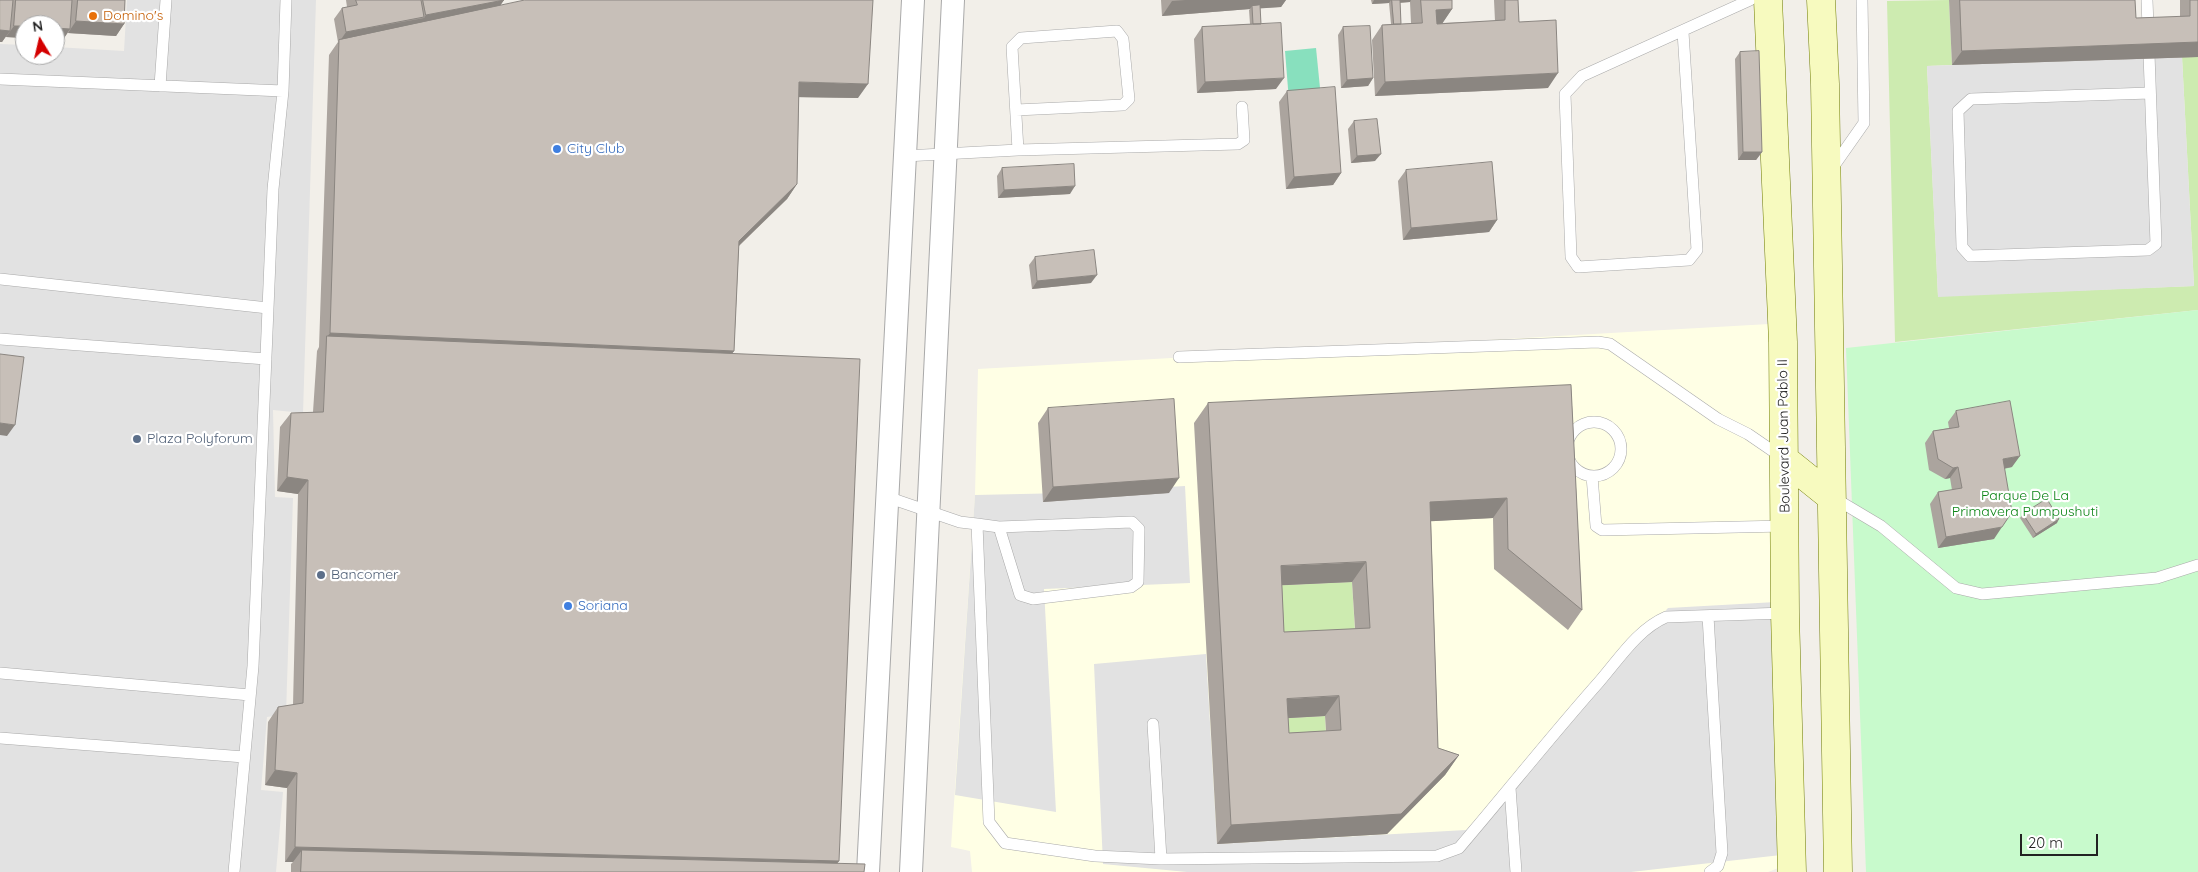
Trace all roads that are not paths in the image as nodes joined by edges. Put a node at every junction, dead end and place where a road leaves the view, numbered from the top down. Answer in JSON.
{"nodes":[{"id":1,"x":166,"y":0,"type":"edge"},
{"id":2,"x":286,"y":0,"type":"edge"},
{"id":3,"x":913,"y":0,"type":"edge"},
{"id":4,"x":953,"y":0,"type":"edge"},
{"id":5,"x":1750,"y":0,"type":"edge"},
{"id":6,"x":1768,"y":0,"type":"edge"},
{"id":7,"x":1821,"y":0,"type":"edge"},
{"id":8,"x":1862,"y":0,"type":"edge"},
{"id":9,"x":2147,"y":0,"type":"edge"},
{"id":10,"x":1683,"y":32,"type":"junction"},
{"id":11,"x":0,"y":79,"type":"edge"},
{"id":12,"x":160,"y":86,"type":"junction"},
{"id":13,"x":283,"y":91,"type":"junction"},
{"id":14,"x":2150,"y":93,"type":"junction"},
{"id":15,"x":1242,"y":107,"type":"dead end"},
{"id":16,"x":1016,"y":110,"type":"junction"},
{"id":17,"x":1018,"y":150,"type":"junction"},
{"id":18,"x":946,"y":153,"type":"junction"},
{"id":19,"x":905,"y":156,"type":"junction"},
{"id":20,"x":1826,"y":177,"type":"junction"},
{"id":21,"x":0,"y":279,"type":"edge"},
{"id":22,"x":268,"y":308,"type":"junction"},
{"id":23,"x":0,"y":339,"type":"edge"},
{"id":24,"x":1179,"y":357,"type":"dead end"},
{"id":25,"x":266,"y":359,"type":"junction"},
{"id":26,"x":1784,"y":459,"type":"junction"},
{"id":27,"x":1592,"y":476,"type":"junction"},
{"id":28,"x":1830,"y":496,"type":"junction"},
{"id":29,"x":887,"y":497,"type":"junction"},
{"id":30,"x":929,"y":511,"type":"junction"},
{"id":31,"x":977,"y":524,"type":"junction"},
{"id":32,"x":1785,"y":526,"type":"junction"},
{"id":33,"x":999,"y":527,"type":"junction"},
{"id":34,"x":2198,"y":565,"type":"edge"},
{"id":35,"x":1785,"y":613,"type":"junction"},
{"id":36,"x":1708,"y":616,"type":"junction"},
{"id":37,"x":0,"y":673,"type":"edge"},
{"id":38,"x":250,"y":695,"type":"junction"},
{"id":39,"x":1153,"y":724,"type":"dead end"},
{"id":40,"x":0,"y":738,"type":"edge"},
{"id":41,"x":244,"y":757,"type":"junction"},
{"id":42,"x":1510,"y":788,"type":"junction"},
{"id":43,"x":1162,"y":859,"type":"junction"},
{"id":44,"x":234,"y":872,"type":"edge"},
{"id":45,"x":868,"y":872,"type":"edge"},
{"id":46,"x":911,"y":872,"type":"edge"},
{"id":47,"x":1516,"y":872,"type":"edge"},
{"id":48,"x":1710,"y":872,"type":"edge"},
{"id":49,"x":1792,"y":872,"type":"edge"},
{"id":50,"x":1838,"y":872,"type":"edge"}],
"edges":[{"from":1,"to":12,"type":"lane"},
{"from":2,"to":13,"type":"lane"},
{"from":3,"to":19,"type":"street"},
{"from":4,"to":18,"type":"street"},
{"from":5,"to":10,"type":"lane"},
{"from":6,"to":26,"type":"street","name":"Boulevard Juan Pablo II"},
{"from":7,"to":20,"type":"street"},
{"from":8,"to":20,"type":"lane"},
{"from":9,"to":14,"type":"lane"},
{"from":10,"to":10,"type":"lane"},
{"from":11,"to":12,"type":"lane"},
{"from":12,"to":13,"type":"lane"},
{"from":13,"to":22,"type":"lane"},
{"from":14,"to":14,"type":"lane"},
{"from":15,"to":17,"type":"lane"},
{"from":16,"to":16,"type":"lane"},
{"from":16,"to":17,"type":"lane"},
{"from":17,"to":18,"type":"lane"},
{"from":18,"to":19,"type":"lane"},
{"from":18,"to":30,"type":"street"},
{"from":19,"to":29,"type":"street"},
{"from":20,"to":28,"type":"street"},
{"from":21,"to":22,"type":"lane"},
{"from":22,"to":25,"type":"lane"},
{"from":23,"to":25,"type":"lane"},
{"from":24,"to":26,"type":"lane"},
{"from":25,"to":38,"type":"lane"},
{"from":26,"to":28,"type":"street"},
{"from":26,"to":32,"type":"street","name":"Boulevard Juan Pablo II"},
{"from":27,"to":27,"type":"lane"},
{"from":27,"to":32,"type":"lane"},
{"from":28,"to":34,"type":"lane"},
{"from":28,"to":50,"type":"street"},
{"from":29,"to":30,"type":"lane"},
{"from":29,"to":45,"type":"street"},
{"from":30,"to":31,"type":"lane"},
{"from":30,"to":46,"type":"street"},
{"from":31,"to":33,"type":"lane"},
{"from":31,"to":43,"type":"lane"},
{"from":32,"to":35,"type":"street","name":"Boulevard Juan Pablo II"},
{"from":33,"to":33,"type":"lane"},
{"from":35,"to":36,"type":"lane"},
{"from":35,"to":49,"type":"street","name":"Boulevard Juan Pablo II"},
{"from":36,"to":42,"type":"lane"},
{"from":36,"to":48,"type":"lane"},
{"from":37,"to":38,"type":"lane"},
{"from":38,"to":41,"type":"lane"},
{"from":39,"to":43,"type":"lane"},
{"from":40,"to":41,"type":"lane"},
{"from":41,"to":44,"type":"lane"},
{"from":42,"to":43,"type":"lane"},
{"from":42,"to":47,"type":"lane"}]}
